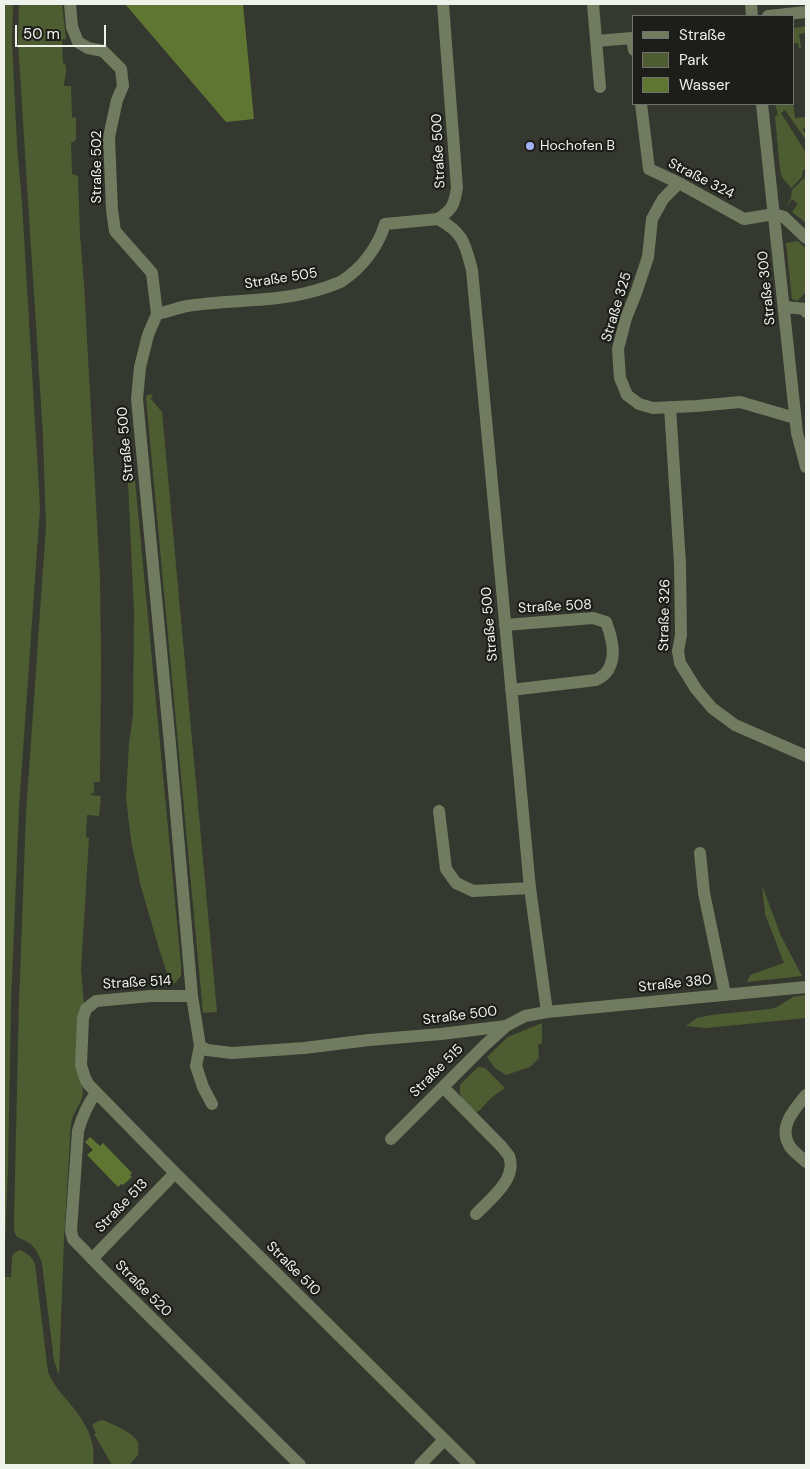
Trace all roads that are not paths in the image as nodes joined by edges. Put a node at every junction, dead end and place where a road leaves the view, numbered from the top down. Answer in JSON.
{"nodes":[{"id":1,"x":70,"y":4,"type":"edge"},
{"id":2,"x":442,"y":4,"type":"edge"},
{"id":3,"x":593,"y":4,"type":"edge"},
{"id":4,"x":806,"y":12,"type":"edge"},
{"id":5,"x":778,"y":15,"type":"edge"},
{"id":6,"x":632,"y":38,"type":"edge"},
{"id":7,"x":596,"y":41,"type":"junction"},
{"id":8,"x":600,"y":87,"type":"dead end"},
{"id":9,"x":641,"y":105,"type":"edge"},
{"id":10,"x":762,"y":105,"type":"edge"},
{"id":11,"x":679,"y":183,"type":"junction"},
{"id":12,"x":774,"y":214,"type":"junction"},
{"id":13,"x":438,"y":219,"type":"junction"},
{"id":14,"x":806,"y":238,"type":"edge"},
{"id":15,"x":784,"y":307,"type":"junction"},
{"id":16,"x":806,"y":312,"type":"edge"},
{"id":17,"x":157,"y":314,"type":"junction"},
{"id":18,"x":670,"y":407,"type":"junction"},
{"id":19,"x":799,"y":421,"type":"edge"},
{"id":20,"x":806,"y":467,"type":"edge"},
{"id":21,"x":505,"y":625,"type":"junction"},
{"id":22,"x":511,"y":690,"type":"junction"},
{"id":23,"x":806,"y":756,"type":"edge"},
{"id":24,"x":439,"y":811,"type":"dead end"},
{"id":25,"x":700,"y":853,"type":"dead end"},
{"id":26,"x":530,"y":888,"type":"junction"},
{"id":27,"x":806,"y":987,"type":"edge"},
{"id":28,"x":725,"y":994,"type":"junction"},
{"id":29,"x":192,"y":996,"type":"junction"},
{"id":30,"x":547,"y":1012,"type":"junction"},
{"id":31,"x":506,"y":1026,"type":"junction"},
{"id":32,"x":200,"y":1046,"type":"junction"},
{"id":33,"x":443,"y":1088,"type":"junction"},
{"id":34,"x":96,"y":1092,"type":"junction"},
{"id":35,"x":806,"y":1095,"type":"edge"},
{"id":36,"x":212,"y":1104,"type":"dead end"},
{"id":37,"x":391,"y":1139,"type":"dead end"},
{"id":38,"x":806,"y":1162,"type":"edge"},
{"id":39,"x":174,"y":1173,"type":"junction"},
{"id":40,"x":476,"y":1214,"type":"dead end"},
{"id":41,"x":92,"y":1259,"type":"junction"},
{"id":42,"x":444,"y":1440,"type":"junction"},
{"id":43,"x":300,"y":1465,"type":"edge"},
{"id":44,"x":420,"y":1465,"type":"edge"},
{"id":45,"x":470,"y":1465,"type":"edge"}],
"edges":[{"from":1,"to":17,"type":"street","name":"Straße 502"},
{"from":2,"to":13,"type":"street","name":"Straße 500"},
{"from":3,"to":7,"type":"street"},
{"from":4,"to":5,"type":"street"},
{"from":6,"to":7,"type":"street"},
{"from":7,"to":8,"type":"street"},
{"from":9,"to":11,"type":"street","name":"Straße 324"},
{"from":10,"to":12,"type":"street","name":"Straße 300"},
{"from":11,"to":12,"type":"street","name":"Straße 324"},
{"from":11,"to":18,"type":"street","name":"Straße 325"},
{"from":12,"to":14,"type":"street"},
{"from":12,"to":15,"type":"street","name":"Straße 300"},
{"from":13,"to":17,"type":"street","name":"Straße 505"},
{"from":13,"to":21,"type":"street","name":"Straße 500"},
{"from":15,"to":16,"type":"street"},
{"from":15,"to":19,"type":"street","name":"Straße 300"},
{"from":17,"to":29,"type":"street","name":"Straße 500"},
{"from":18,"to":19,"type":"street","name":"Straße 325"},
{"from":18,"to":23,"type":"street","name":"Straße 326"},
{"from":19,"to":20,"type":"street","name":"Straße 300"},
{"from":21,"to":22,"type":"street","name":"Straße 500"},
{"from":21,"to":22,"type":"street","name":"Straße 508"},
{"from":22,"to":26,"type":"street","name":"Straße 500"},
{"from":24,"to":26,"type":"street"},
{"from":25,"to":28,"type":"street"},
{"from":26,"to":30,"type":"street","name":"Straße 500"},
{"from":27,"to":28,"type":"street","name":"Straße 380"},
{"from":28,"to":30,"type":"street","name":"Straße 380"},
{"from":29,"to":32,"type":"street","name":"Straße 500"},
{"from":29,"to":34,"type":"street","name":"Straße 514"},
{"from":30,"to":31,"type":"street","name":"Straße 500"},
{"from":31,"to":32,"type":"street","name":"Straße 500"},
{"from":31,"to":33,"type":"street","name":"Straße 515"},
{"from":32,"to":36,"type":"street"},
{"from":33,"to":37,"type":"street","name":"Straße 515"},
{"from":33,"to":40,"type":"street"},
{"from":34,"to":39,"type":"street","name":"Straße 510"},
{"from":34,"to":41,"type":"street","name":"Straße 520"},
{"from":35,"to":38,"type":"street"},
{"from":39,"to":41,"type":"street","name":"Straße 513"},
{"from":39,"to":42,"type":"street","name":"Straße 510"},
{"from":41,"to":43,"type":"street","name":"Straße 520"},
{"from":42,"to":44,"type":"street"},
{"from":42,"to":45,"type":"street","name":"Straße 510"}]}
